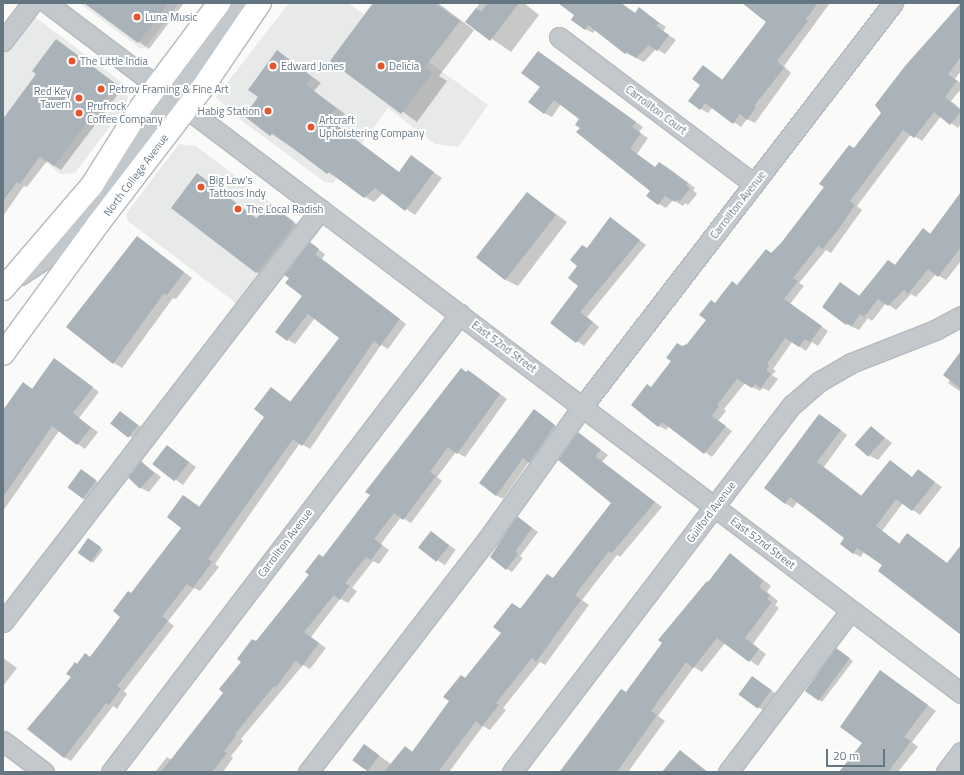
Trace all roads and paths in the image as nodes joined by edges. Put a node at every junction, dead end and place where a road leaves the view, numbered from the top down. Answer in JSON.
{"nodes":[{"id":1,"x":32,"y":3,"type":"edge"},
{"id":2,"x":47,"y":3,"type":"edge"},
{"id":3,"x":218,"y":3,"type":"edge"},
{"id":4,"x":242,"y":3,"type":"edge"},
{"id":5,"x":260,"y":3,"type":"edge"},
{"id":6,"x":893,"y":3,"type":"edge"},
{"id":7,"x":558,"y":37,"type":"dead end"},
{"id":8,"x":3,"y":41,"type":"edge"},
{"id":9,"x":172,"y":96,"type":"junction"},
{"id":10,"x":754,"y":184,"type":"junction"},
{"id":11,"x":321,"y":209,"type":"junction"},
{"id":12,"x":54,"y":253,"type":"junction"},
{"id":13,"x":5,"y":286,"type":"edge"},
{"id":14,"x":38,"y":306,"type":"junction"},
{"id":15,"x":460,"y":314,"type":"junction"},
{"id":16,"x":961,"y":316,"type":"edge"},
{"id":17,"x":3,"y":354,"type":"edge"},
{"id":18,"x":582,"y":407,"type":"junction"},
{"id":19,"x":715,"y":507,"type":"junction"},
{"id":20,"x":851,"y":610,"type":"junction"},
{"id":21,"x":3,"y":622,"type":"edge"},
{"id":22,"x":961,"y":693,"type":"edge"},
{"id":23,"x":3,"y":741,"type":"edge"},
{"id":24,"x":961,"y":752,"type":"edge"},
{"id":25,"x":44,"y":772,"type":"edge"},
{"id":26,"x":111,"y":772,"type":"edge"},
{"id":27,"x":308,"y":772,"type":"edge"},
{"id":28,"x":512,"y":772,"type":"edge"},
{"id":29,"x":728,"y":772,"type":"edge"},
{"id":30,"x":946,"y":772,"type":"edge"}],
"edges":[{"from":1,"to":8,"type":"street"},
{"from":2,"to":9,"type":"street","name":"East 52nd Street"},
{"from":3,"to":9,"type":"main road","name":"North College Avenue"},
{"from":4,"to":9,"type":"street","name":"North College Avenue"},
{"from":5,"to":9,"type":"main road","name":"North College Avenue"},
{"from":6,"to":10,"type":"street","name":"Carrollton Avenue"},
{"from":7,"to":10,"type":"street","name":"Carrollton Court"},
{"from":9,"to":11,"type":"street","name":"East 52nd Street"},
{"from":9,"to":12,"type":"street","name":"North College Avenue"},
{"from":9,"to":13,"type":"main road","name":"North College Avenue"},
{"from":9,"to":14,"type":"main road","name":"North College Avenue"},
{"from":10,"to":18,"type":"street","name":"Carrollton Avenue"},
{"from":11,"to":15,"type":"street","name":"East 52nd Street"},
{"from":11,"to":21,"type":"street"},
{"from":12,"to":13,"type":"street","name":"North College Avenue"},
{"from":12,"to":14,"type":"street","name":"North College Avenue"},
{"from":14,"to":17,"type":"main road","name":"North College Avenue"},
{"from":15,"to":18,"type":"street","name":"East 52nd Street"},
{"from":15,"to":26,"type":"street","name":"Carrollton Avenue"},
{"from":16,"to":19,"type":"street","name":"Guilford Avenue"},
{"from":18,"to":19,"type":"street","name":"East 52nd Street"},
{"from":18,"to":27,"type":"street","name":"Carrollton Avenue"},
{"from":19,"to":20,"type":"street","name":"East 52nd Street"},
{"from":19,"to":28,"type":"street","name":"Guilford Avenue"},
{"from":20,"to":22,"type":"street","name":"East 52nd Street"},
{"from":20,"to":29,"type":"street"},
{"from":23,"to":25,"type":"street"},
{"from":24,"to":30,"type":"street"}]}
